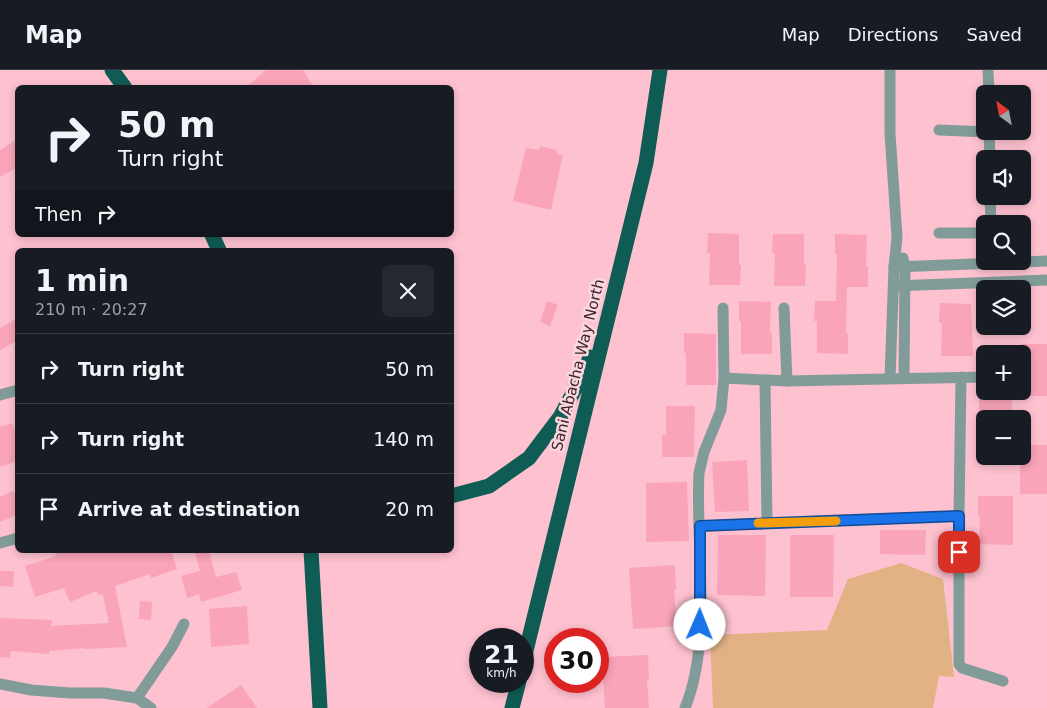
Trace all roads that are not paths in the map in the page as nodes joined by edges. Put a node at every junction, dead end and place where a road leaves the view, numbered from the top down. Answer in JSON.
{"nodes":[{"id":1,"x":112,"y":70,"type":"edge"},
{"id":2,"x":660,"y":70,"type":"edge"},
{"id":3,"x":890,"y":70,"type":"edge"},
{"id":4,"x":988,"y":70,"type":"edge"},
{"id":5,"x":123,"y":85,"type":"edge"},
{"id":6,"x":989,"y":85,"type":"edge"},
{"id":7,"x":939,"y":130,"type":"dead end"},
{"id":8,"x":976,"y":131,"type":"edge"},
{"id":9,"x":940,"y":233,"type":"dead end"},
{"id":10,"x":976,"y":233,"type":"edge"},
{"id":11,"x":1031,"y":261,"type":"edge"},
{"id":12,"x":1047,"y":261,"type":"edge"},
{"id":13,"x":976,"y":263,"type":"edge"},
{"id":14,"x":899,"y":266,"type":"junction"},
{"id":15,"x":1047,"y":280,"type":"edge"},
{"id":16,"x":615,"y":285,"type":"junction"},
{"id":17,"x":900,"y":286,"type":"junction"},
{"id":18,"x":723,"y":308,"type":"dead end"},
{"id":19,"x":784,"y":308,"type":"dead end"},
{"id":20,"x":961,"y":377,"type":"junction"},
{"id":21,"x":976,"y":377,"type":"edge"},
{"id":22,"x":724,"y":378,"type":"junction"},
{"id":23,"x":890,"y":378,"type":"junction"},
{"id":24,"x":904,"y":378,"type":"junction"},
{"id":25,"x":766,"y":380,"type":"junction"},
{"id":26,"x":787,"y":381,"type":"junction"},
{"id":27,"x":15,"y":391,"type":"edge"},
{"id":28,"x":0,"y":395,"type":"edge"},
{"id":29,"x":454,"y":495,"type":"edge"},
{"id":30,"x":959,"y":516,"type":"junction"},
{"id":31,"x":767,"y":523,"type":"junction"},
{"id":32,"x":700,"y":526,"type":"junction"},
{"id":33,"x":15,"y":539,"type":"edge"},
{"id":34,"x":0,"y":543,"type":"edge"},
{"id":35,"x":311,"y":553,"type":"edge"},
{"id":36,"x":184,"y":624,"type":"dead end"},
{"id":37,"x":531,"y":628,"type":"edge"},
{"id":38,"x":1003,"y":680,"type":"dead end"},
{"id":39,"x":0,"y":684,"type":"edge"},
{"id":40,"x":516,"y":693,"type":"edge"},
{"id":41,"x":137,"y":698,"type":"junction"},
{"id":42,"x":151,"y":708,"type":"edge"},
{"id":43,"x":320,"y":708,"type":"edge"},
{"id":44,"x":512,"y":708,"type":"edge"},
{"id":45,"x":685,"y":708,"type":"edge"}],
"edges":[{"from":1,"to":5,"type":"highway"},
{"from":2,"to":16,"type":"highway","name":"Sani Abacha Way North"},
{"from":3,"to":14,"type":"street"},
{"from":4,"to":6,"type":"street"},
{"from":7,"to":8,"type":"street"},
{"from":9,"to":10,"type":"street"},
{"from":11,"to":12,"type":"street"},
{"from":13,"to":14,"type":"street"},
{"from":14,"to":17,"type":"street"},
{"from":15,"to":17,"type":"street"},
{"from":16,"to":29,"type":"highway"},
{"from":16,"to":37,"type":"highway","name":"Sani Abacha Way North"},
{"from":17,"to":23,"type":"street"},
{"from":17,"to":24,"type":"street"},
{"from":18,"to":22,"type":"street"},
{"from":19,"to":26,"type":"street"},
{"from":20,"to":21,"type":"street"},
{"from":20,"to":24,"type":"street"},
{"from":20,"to":30,"type":"street"},
{"from":22,"to":25,"type":"street"},
{"from":22,"to":32,"type":"street"},
{"from":23,"to":24,"type":"street"},
{"from":23,"to":26,"type":"street"},
{"from":25,"to":26,"type":"street"},
{"from":25,"to":31,"type":"street"},
{"from":27,"to":28,"type":"street"},
{"from":30,"to":31,"type":"street"},
{"from":30,"to":38,"type":"street"},
{"from":31,"to":32,"type":"street"},
{"from":32,"to":45,"type":"street"},
{"from":33,"to":34,"type":"street"},
{"from":35,"to":43,"type":"highway"},
{"from":36,"to":41,"type":"street"},
{"from":39,"to":41,"type":"street"},
{"from":40,"to":44,"type":"highway"},
{"from":41,"to":42,"type":"street"}]}
